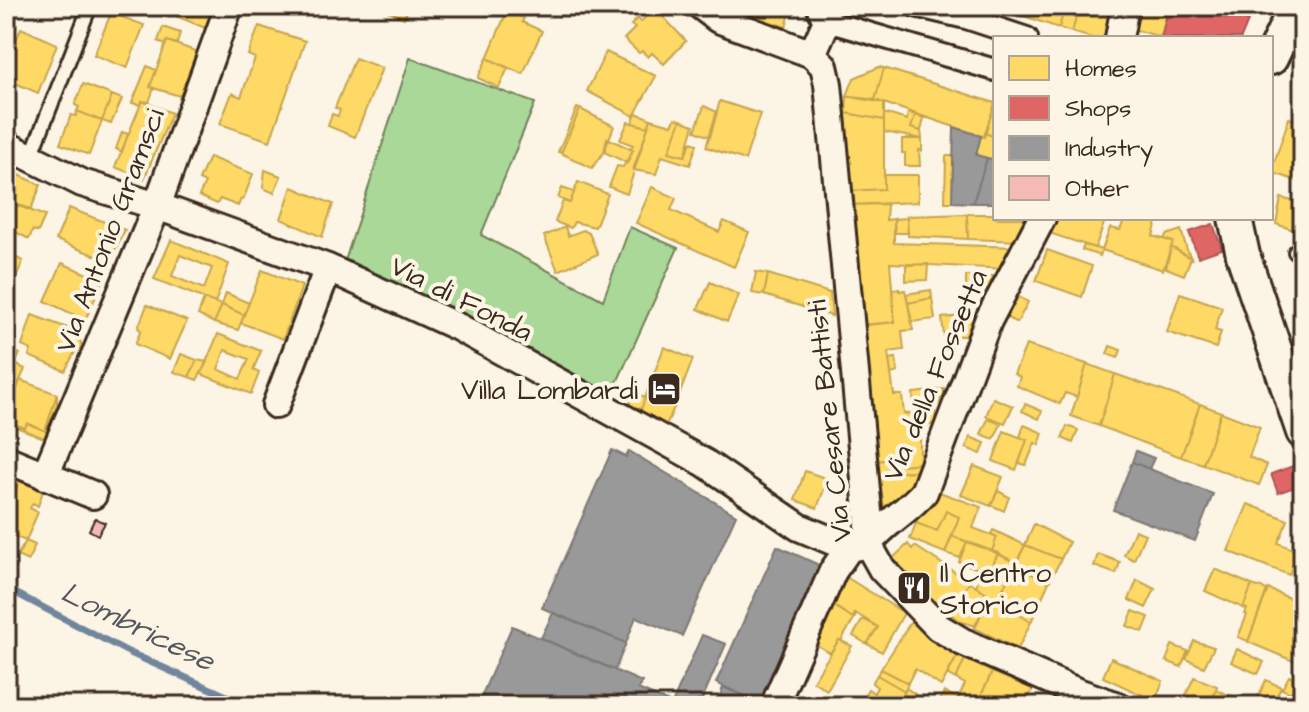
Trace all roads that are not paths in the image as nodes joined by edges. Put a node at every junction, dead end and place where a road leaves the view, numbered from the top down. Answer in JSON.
{"nodes":[{"id":1,"x":90,"y":6,"type":"edge"},
{"id":2,"x":229,"y":6,"type":"edge"},
{"id":3,"x":701,"y":6,"type":"edge"},
{"id":4,"x":915,"y":6,"type":"edge"},
{"id":5,"x":1125,"y":6,"type":"edge"},
{"id":6,"x":1296,"y":6,"type":"edge"},
{"id":7,"x":825,"y":11,"type":"edge"},
{"id":8,"x":967,"y":12,"type":"edge"},
{"id":9,"x":1022,"y":36,"type":"edge"},
{"id":10,"x":1119,"y":36,"type":"edge"},
{"id":11,"x":812,"y":54,"type":"junction"},
{"id":12,"x":1273,"y":54,"type":"edge"},
{"id":13,"x":993,"y":69,"type":"edge"},
{"id":14,"x":6,"y":145,"type":"edge"},
{"id":15,"x":30,"y":159,"type":"junction"},
{"id":16,"x":157,"y":206,"type":"junction"},
{"id":17,"x":1041,"y":220,"type":"edge"},
{"id":18,"x":1235,"y":220,"type":"edge"},
{"id":19,"x":328,"y":268,"type":"junction"},
{"id":20,"x":276,"y":405,"type":"dead end"},
{"id":21,"x":1303,"y":432,"type":"edge"},
{"id":22,"x":6,"y":459,"type":"edge"},
{"id":23,"x":45,"y":476,"type":"junction"},
{"id":24,"x":93,"y":495,"type":"dead end"},
{"id":25,"x":858,"y":546,"type":"junction"},
{"id":26,"x":1088,"y":701,"type":"edge"},
{"id":27,"x":774,"y":706,"type":"edge"},
{"id":28,"x":1118,"y":706,"type":"edge"}],
"edges":[{"from":1,"to":15,"type":"lane"},
{"from":2,"to":16,"type":"street","name":"Via Antonio Gramsci"},
{"from":3,"to":11,"type":"street"},
{"from":4,"to":8,"type":"street"},
{"from":5,"to":10,"type":"street"},
{"from":6,"to":12,"type":"street"},
{"from":7,"to":11,"type":"street"},
{"from":7,"to":13,"type":"street"},
{"from":8,"to":9,"type":"street"},
{"from":11,"to":25,"type":"street","name":"Via Cesare Battisti"},
{"from":14,"to":15,"type":"street","name":"Via di Fonda"},
{"from":15,"to":16,"type":"street","name":"Via di Fonda"},
{"from":16,"to":19,"type":"street","name":"Via di Fonda"},
{"from":16,"to":23,"type":"street","name":"Via Antonio Gramsci"},
{"from":17,"to":25,"type":"street","name":"Via della Fossetta"},
{"from":18,"to":21,"type":"street"},
{"from":19,"to":20,"type":"street"},
{"from":19,"to":25,"type":"street","name":"Via di Fonda"},
{"from":22,"to":23,"type":"street"},
{"from":23,"to":24,"type":"street"},
{"from":25,"to":26,"type":"street","name":"Via Cesare Battisti"},
{"from":25,"to":27,"type":"street","name":"Via della Fossetta"},
{"from":26,"to":28,"type":"street","name":"Via Cesare Battisti"}]}
